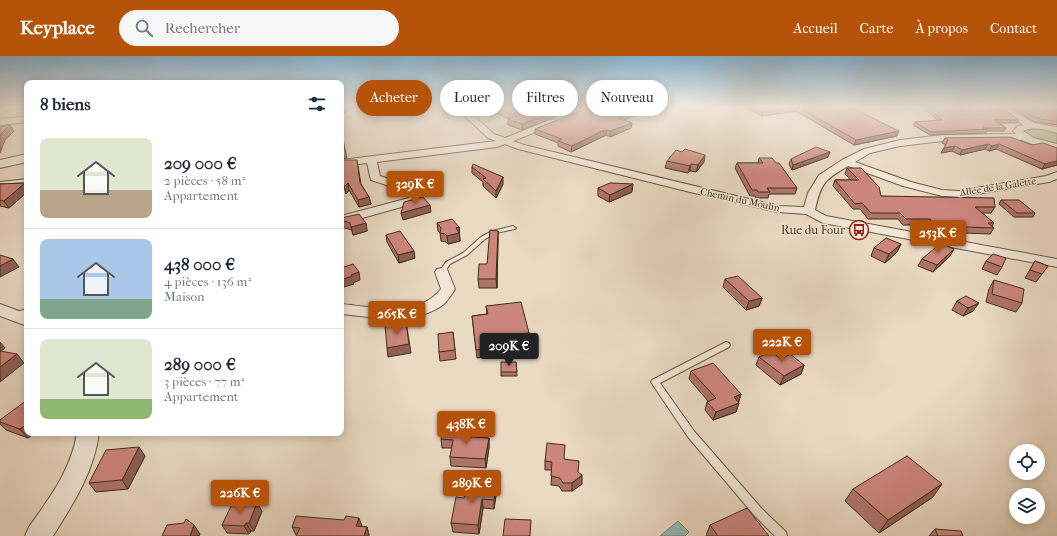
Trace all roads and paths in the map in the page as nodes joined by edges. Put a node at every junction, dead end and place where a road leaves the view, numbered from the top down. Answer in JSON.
{"nodes":[{"id":1,"x":484,"y":129,"type":"edge"},
{"id":2,"x":535,"y":129,"type":"edge"},
{"id":3,"x":1018,"y":129,"type":"edge"},
{"id":4,"x":1024,"y":137,"type":"junction"},
{"id":5,"x":504,"y":142,"type":"junction"},
{"id":6,"x":1054,"y":147,"type":"edge"},
{"id":7,"x":1057,"y":158,"type":"edge"},
{"id":8,"x":24,"y":159,"type":"edge"},
{"id":9,"x":371,"y":159,"type":"junction"},
{"id":10,"x":846,"y":162,"type":"junction"},
{"id":11,"x":344,"y":163,"type":"edge"},
{"id":12,"x":0,"y":164,"type":"edge"},
{"id":13,"x":1057,"y":175,"type":"edge"},
{"id":14,"x":24,"y":182,"type":"edge"},
{"id":15,"x":0,"y":185,"type":"edge"},
{"id":16,"x":809,"y":211,"type":"junction"},
{"id":17,"x":344,"y":219,"type":"edge"},
{"id":18,"x":513,"y":228,"type":"dead end"},
{"id":19,"x":1057,"y":263,"type":"edge"},
{"id":20,"x":442,"y":272,"type":"joint"},
{"id":21,"x":344,"y":309,"type":"edge"},
{"id":22,"x":0,"y":310,"type":"edge"},
{"id":23,"x":24,"y":315,"type":"edge"},
{"id":24,"x":726,"y":344,"type":"dead end"},
{"id":25,"x":87,"y":436,"type":"edge"},
{"id":26,"x":38,"y":536,"type":"edge"},
{"id":27,"x":782,"y":536,"type":"edge"}],
"edges":[{"from":1,"to":5,"type":"street","name":"Chemin du Moulin"},
{"from":2,"to":5,"type":"street"},
{"from":3,"to":4,"type":"street"},
{"from":4,"to":6,"type":"street"},
{"from":4,"to":10,"type":"street"},
{"from":5,"to":9,"type":"street"},
{"from":5,"to":16,"type":"street","name":"Chemin du Moulin"},
{"from":6,"to":7,"type":"street"},
{"from":8,"to":12,"type":"street"},
{"from":9,"to":11,"type":"street"},
{"from":9,"to":17,"type":"street"},
{"from":10,"to":13,"type":"street","name":"Allée de la Galette"},
{"from":10,"to":16,"type":"street"},
{"from":14,"to":15,"type":"street"},
{"from":16,"to":19,"type":"street","name":"Chemin du Moulin"},
{"from":18,"to":20,"type":"lane"},
{"from":20,"to":21,"type":"street"},
{"from":22,"to":23,"type":"street"},
{"from":24,"to":27,"type":"lane"},
{"from":25,"to":26,"type":"street"}]}
